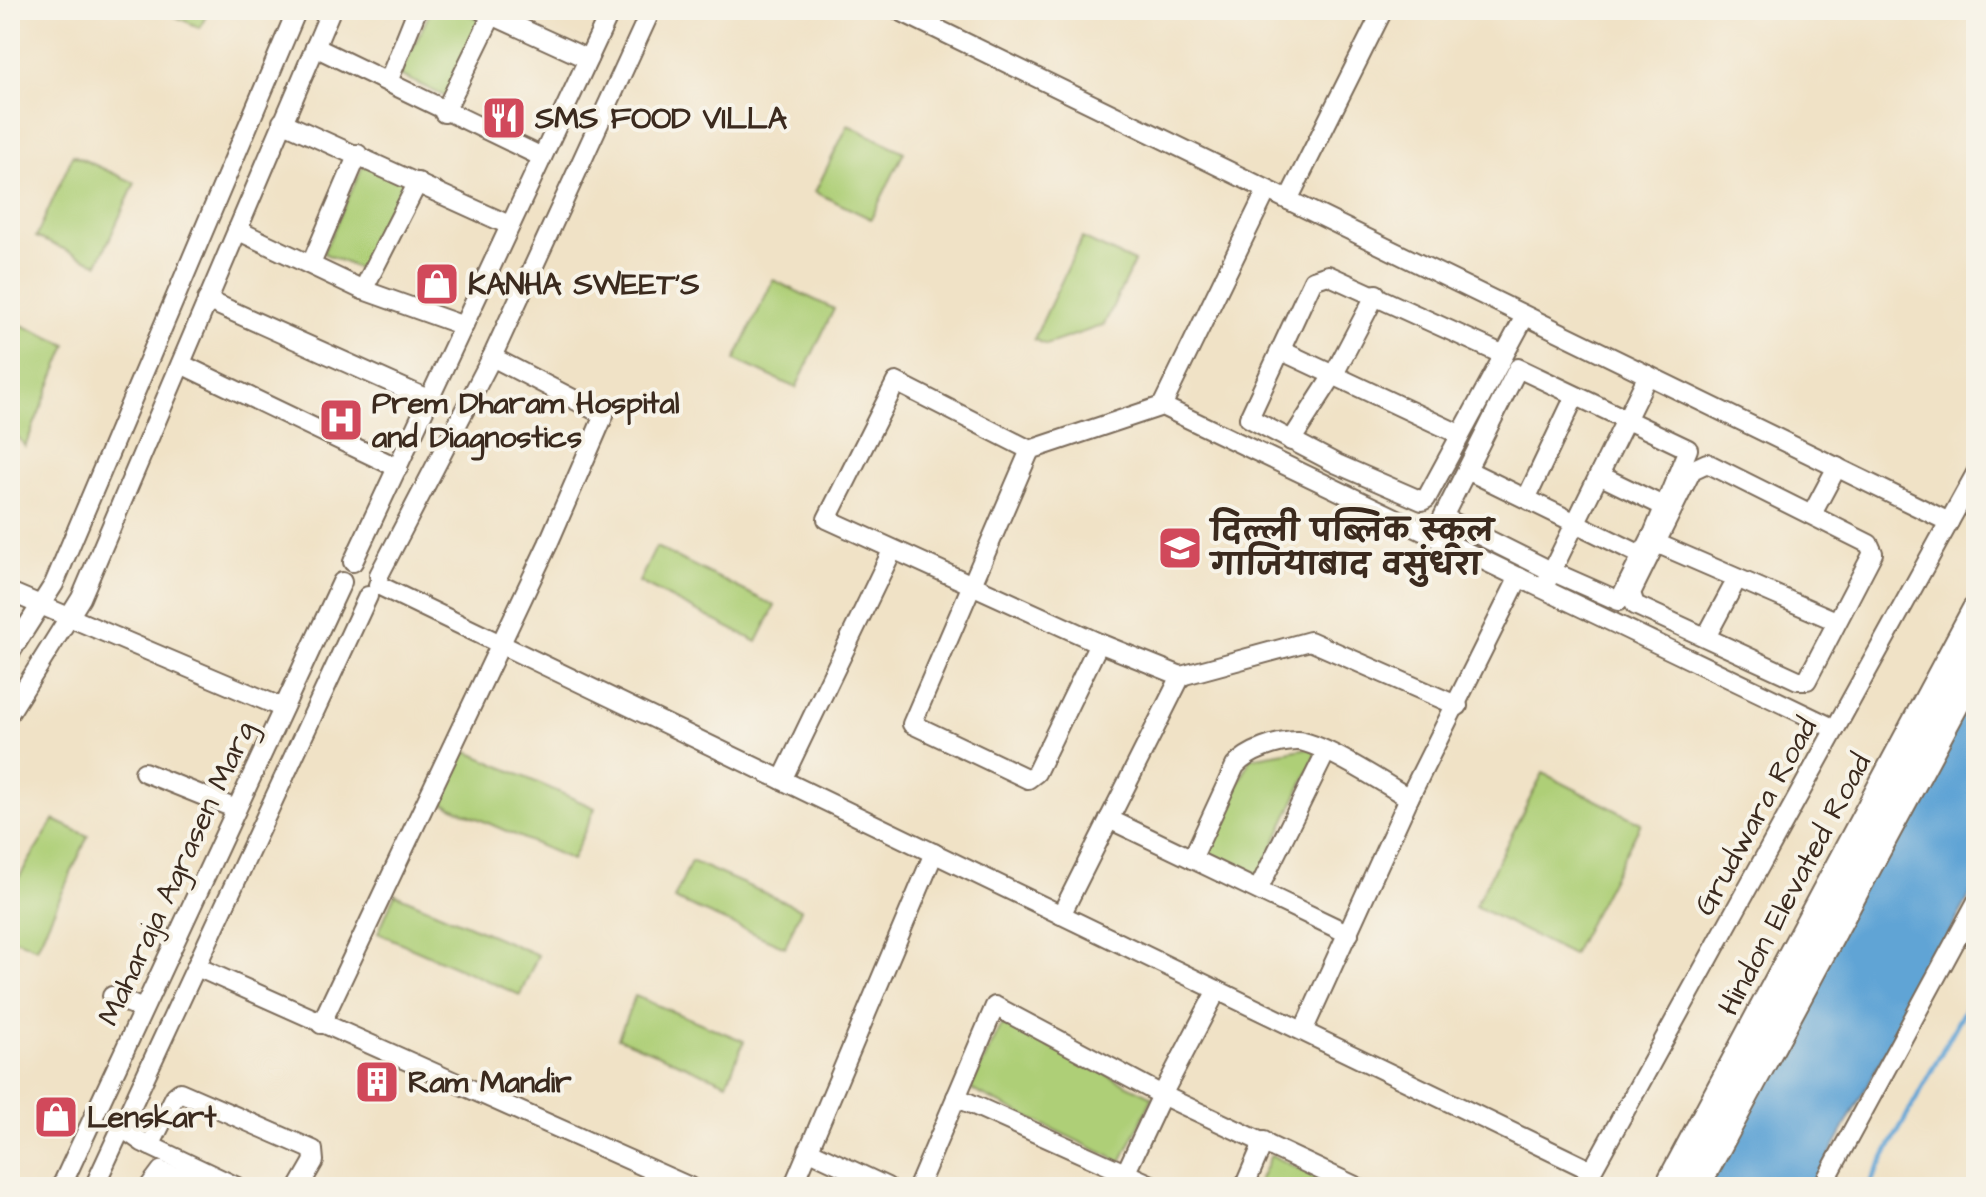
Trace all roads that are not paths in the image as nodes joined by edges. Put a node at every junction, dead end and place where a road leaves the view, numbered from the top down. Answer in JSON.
{"nodes":[{"id":1,"x":297,"y":10,"type":"edge"},
{"id":2,"x":331,"y":10,"type":"edge"},
{"id":3,"x":417,"y":10,"type":"edge"},
{"id":4,"x":611,"y":10,"type":"edge"},
{"id":5,"x":651,"y":10,"type":"edge"},
{"id":6,"x":898,"y":10,"type":"edge"},
{"id":7,"x":1380,"y":11,"type":"edge"},
{"id":8,"x":486,"y":13,"type":"edge"},
{"id":9,"x":315,"y":47,"type":"junction"},
{"id":10,"x":588,"y":59,"type":"junction"},
{"id":11,"x":388,"y":82,"type":"junction"},
{"id":12,"x":444,"y":113,"type":"junction"},
{"id":13,"x":282,"y":122,"type":"junction"},
{"id":14,"x":358,"y":154,"type":"junction"},
{"id":15,"x":542,"y":157,"type":"junction"},
{"id":16,"x":418,"y":182,"type":"junction"},
{"id":17,"x":1267,"y":190,"type":"junction"},
{"id":18,"x":1288,"y":200,"type":"junction"},
{"id":19,"x":509,"y":225,"type":"junction"},
{"id":20,"x":237,"y":230,"type":"junction"},
{"id":21,"x":311,"y":264,"type":"junction"},
{"id":22,"x":363,"y":290,"type":"junction"},
{"id":23,"x":1376,"y":294,"type":"junction"},
{"id":24,"x":207,"y":300,"type":"junction"},
{"id":25,"x":1524,"y":318,"type":"junction"},
{"id":26,"x":464,"y":326,"type":"junction"},
{"id":27,"x":1282,"y":351,"type":"junction"},
{"id":28,"x":1504,"y":355,"type":"junction"},
{"id":29,"x":492,"y":357,"type":"junction"},
{"id":30,"x":181,"y":364,"type":"junction"},
{"id":31,"x":1334,"y":374,"type":"junction"},
{"id":32,"x":1648,"y":375,"type":"junction"},
{"id":33,"x":1575,"y":396,"type":"junction"},
{"id":34,"x":430,"y":400,"type":"junction"},
{"id":35,"x":1162,"y":406,"type":"junction"},
{"id":36,"x":1627,"y":417,"type":"junction"},
{"id":37,"x":1459,"y":434,"type":"junction"},
{"id":38,"x":1291,"y":441,"type":"junction"},
{"id":39,"x":1030,"y":450,"type":"junction"},
{"id":40,"x":1837,"y":467,"type":"junction"},
{"id":41,"x":398,"y":468,"type":"junction"},
{"id":42,"x":1467,"y":470,"type":"junction"},
{"id":43,"x":1976,"y":473,"type":"edge"},
{"id":44,"x":1599,"y":475,"type":"junction"},
{"id":45,"x":1527,"y":497,"type":"junction"},
{"id":46,"x":1665,"y":507,"type":"junction"},
{"id":47,"x":1812,"y":514,"type":"junction"},
{"id":48,"x":1576,"y":520,"type":"junction"},
{"id":49,"x":1949,"y":522,"type":"junction"},
{"id":50,"x":1648,"y":549,"type":"junction"},
{"id":51,"x":892,"y":551,"type":"junction"},
{"id":52,"x":353,"y":562,"type":"junction"},
{"id":53,"x":1519,"y":577,"type":"junction"},
{"id":54,"x":1737,"y":579,"type":"junction"},
{"id":55,"x":1547,"y":580,"type":"junction"},
{"id":56,"x":342,"y":582,"type":"junction"},
{"id":57,"x":375,"y":585,"type":"junction"},
{"id":58,"x":974,"y":586,"type":"junction"},
{"id":59,"x":10,"y":592,"type":"edge"},
{"id":60,"x":40,"y":604,"type":"junction"},
{"id":61,"x":1976,"y":611,"type":"edge"},
{"id":62,"x":69,"y":615,"type":"junction"},
{"id":63,"x":1836,"y":621,"type":"junction"},
{"id":64,"x":1706,"y":637,"type":"junction"},
{"id":65,"x":1099,"y":643,"type":"junction"},
{"id":66,"x":500,"y":644,"type":"junction"},
{"id":67,"x":10,"y":653,"type":"edge"},
{"id":68,"x":1976,"y":664,"type":"edge"},
{"id":69,"x":1181,"y":676,"type":"junction"},
{"id":70,"x":1458,"y":706,"type":"junction"},
{"id":71,"x":283,"y":708,"type":"junction"},
{"id":72,"x":10,"y":712,"type":"edge"},
{"id":73,"x":1835,"y":729,"type":"junction"},
{"id":74,"x":1326,"y":752,"type":"junction"},
{"id":75,"x":144,"y":772,"type":"dead end"},
{"id":76,"x":782,"y":780,"type":"junction"},
{"id":77,"x":1409,"y":798,"type":"junction"},
{"id":78,"x":236,"y":809,"type":"junction"},
{"id":79,"x":1109,"y":819,"type":"junction"},
{"id":80,"x":934,"y":853,"type":"junction"},
{"id":81,"x":1192,"y":859,"type":"junction"},
{"id":82,"x":1258,"y":890,"type":"junction"},
{"id":83,"x":1976,"y":903,"type":"edge"},
{"id":84,"x":1061,"y":915,"type":"junction"},
{"id":85,"x":1349,"y":934,"type":"junction"},
{"id":86,"x":197,"y":967,"type":"junction"},
{"id":87,"x":1217,"y":990,"type":"junction"},
{"id":88,"x":112,"y":996,"type":"dead end"},
{"id":89,"x":143,"y":1009,"type":"junction"},
{"id":90,"x":321,"y":1024,"type":"junction"},
{"id":91,"x":1303,"y":1031,"type":"junction"},
{"id":92,"x":1162,"y":1095,"type":"junction"},
{"id":93,"x":956,"y":1097,"type":"junction"},
{"id":94,"x":122,"y":1128,"type":"junction"},
{"id":95,"x":1264,"y":1141,"type":"junction"},
{"id":96,"x":150,"y":1146,"type":"junction"},
{"id":97,"x":808,"y":1150,"type":"junction"},
{"id":98,"x":1588,"y":1179,"type":"edge"},
{"id":99,"x":1122,"y":1180,"type":"edge"},
{"id":100,"x":61,"y":1187,"type":"edge"},
{"id":101,"x":94,"y":1187,"type":"edge"},
{"id":102,"x":149,"y":1187,"type":"edge"},
{"id":103,"x":201,"y":1187,"type":"edge"},
{"id":104,"x":237,"y":1187,"type":"edge"},
{"id":105,"x":299,"y":1187,"type":"edge"},
{"id":106,"x":690,"y":1187,"type":"edge"},
{"id":107,"x":793,"y":1187,"type":"edge"},
{"id":108,"x":887,"y":1187,"type":"edge"},
{"id":109,"x":918,"y":1187,"type":"edge"},
{"id":110,"x":1156,"y":1187,"type":"edge"},
{"id":111,"x":1244,"y":1187,"type":"edge"},
{"id":112,"x":1357,"y":1187,"type":"edge"},
{"id":113,"x":1669,"y":1187,"type":"edge"},
{"id":114,"x":1695,"y":1187,"type":"edge"},
{"id":115,"x":1822,"y":1187,"type":"edge"}],
"edges":[{"from":1,"to":60,"type":"street"},
{"from":2,"to":9,"type":"street"},
{"from":3,"to":11,"type":"street"},
{"from":4,"to":10,"type":"street","name":"Maharaja Agrasen Marg"},
{"from":5,"to":29,"type":"street","name":"Maharaja Agrasen Marg"},
{"from":6,"to":17,"type":"street"},
{"from":7,"to":18,"type":"street"},
{"from":8,"to":10,"type":"street"},
{"from":8,"to":12,"type":"street"},
{"from":9,"to":11,"type":"street"},
{"from":9,"to":13,"type":"street"},
{"from":10,"to":15,"type":"street","name":"Maharaja Agrasen Marg"},
{"from":11,"to":12,"type":"street"},
{"from":12,"to":15,"type":"street"},
{"from":13,"to":14,"type":"street"},
{"from":13,"to":20,"type":"street"},
{"from":14,"to":16,"type":"street"},
{"from":14,"to":21,"type":"street"},
{"from":15,"to":19,"type":"street","name":"Maharaja Agrasen Marg"},
{"from":16,"to":19,"type":"street"},
{"from":16,"to":22,"type":"street"},
{"from":17,"to":18,"type":"street"},
{"from":17,"to":35,"type":"street"},
{"from":18,"to":25,"type":"street"},
{"from":19,"to":26,"type":"street","name":"Maharaja Agrasen Marg"},
{"from":20,"to":21,"type":"street"},
{"from":20,"to":24,"type":"street"},
{"from":21,"to":22,"type":"street"},
{"from":22,"to":26,"type":"street"},
{"from":23,"to":27,"type":"street"},
{"from":23,"to":28,"type":"street"},
{"from":23,"to":31,"type":"street"},
{"from":24,"to":30,"type":"street"},
{"from":24,"to":34,"type":"street"},
{"from":25,"to":28,"type":"street"},
{"from":25,"to":32,"type":"street"},
{"from":26,"to":34,"type":"street","name":"Maharaja Agrasen Marg"},
{"from":27,"to":31,"type":"street"},
{"from":27,"to":38,"type":"street"},
{"from":28,"to":37,"type":"street"},
{"from":29,"to":57,"type":"street","name":"Maharaja Agrasen Marg"},
{"from":29,"to":66,"type":"street"},
{"from":30,"to":41,"type":"street"},
{"from":30,"to":62,"type":"street"},
{"from":31,"to":37,"type":"street"},
{"from":31,"to":38,"type":"street"},
{"from":32,"to":36,"type":"street"},
{"from":32,"to":40,"type":"street"},
{"from":33,"to":36,"type":"street"},
{"from":33,"to":42,"type":"street"},
{"from":33,"to":45,"type":"street"},
{"from":34,"to":41,"type":"street","name":"Maharaja Agrasen Marg"},
{"from":35,"to":39,"type":"street"},
{"from":35,"to":53,"type":"street"},
{"from":36,"to":44,"type":"street"},
{"from":36,"to":46,"type":"street"},
{"from":37,"to":38,"type":"street"},
{"from":39,"to":51,"type":"street"},
{"from":39,"to":58,"type":"street"},
{"from":40,"to":47,"type":"street"},
{"from":40,"to":49,"type":"street"},
{"from":41,"to":52,"type":"street","name":"Maharaja Agrasen Marg"},
{"from":42,"to":45,"type":"street"},
{"from":42,"to":55,"type":"street"},
{"from":43,"to":49,"type":"street","name":"Grudwara Road"},
{"from":44,"to":46,"type":"street"},
{"from":44,"to":48,"type":"street"},
{"from":45,"to":48,"type":"street"},
{"from":46,"to":50,"type":"street"},
{"from":47,"to":50,"type":"street"},
{"from":47,"to":63,"type":"street"},
{"from":48,"to":50,"type":"street"},
{"from":48,"to":55,"type":"street"},
{"from":49,"to":73,"type":"street","name":"Grudwara Road"},
{"from":50,"to":54,"type":"street"},
{"from":50,"to":55,"type":"street"},
{"from":50,"to":64,"type":"street"},
{"from":51,"to":58,"type":"street"},
{"from":51,"to":76,"type":"street"},
{"from":52,"to":56,"type":"street","name":"Maharaja Agrasen Marg"},
{"from":52,"to":57,"type":"street"},
{"from":53,"to":55,"type":"street"},
{"from":53,"to":70,"type":"street"},
{"from":54,"to":63,"type":"street"},
{"from":54,"to":64,"type":"street"},
{"from":55,"to":73,"type":"street"},
{"from":56,"to":57,"type":"street"},
{"from":56,"to":71,"type":"street","name":"Maharaja Agrasen Marg"},
{"from":57,"to":66,"type":"street"},
{"from":57,"to":86,"type":"street","name":"Maharaja Agrasen Marg"},
{"from":58,"to":65,"type":"street"},
{"from":58,"to":65,"type":"street"},
{"from":59,"to":60,"type":"street"},
{"from":60,"to":62,"type":"street"},
{"from":60,"to":67,"type":"street"},
{"from":61,"to":113,"type":"highway","name":"Hindon Elevated Road"},
{"from":62,"to":71,"type":"street"},
{"from":62,"to":72,"type":"street"},
{"from":63,"to":64,"type":"street"},
{"from":65,"to":69,"type":"street"},
{"from":66,"to":76,"type":"street"},
{"from":66,"to":90,"type":"street"},
{"from":68,"to":114,"type":"highway","name":"Hindon Elevated Road"},
{"from":69,"to":70,"type":"street"},
{"from":69,"to":79,"type":"street"},
{"from":70,"to":77,"type":"street"},
{"from":71,"to":78,"type":"street","name":"Maharaja Agrasen Marg"},
{"from":73,"to":98,"type":"street","name":"Grudwara Road"},
{"from":74,"to":77,"type":"street"},
{"from":74,"to":81,"type":"street"},
{"from":74,"to":82,"type":"street"},
{"from":75,"to":78,"type":"street"},
{"from":76,"to":80,"type":"street"},
{"from":77,"to":85,"type":"street"},
{"from":78,"to":89,"type":"street","name":"Maharaja Agrasen Marg"},
{"from":79,"to":81,"type":"street"},
{"from":79,"to":84,"type":"street"},
{"from":80,"to":84,"type":"street"},
{"from":80,"to":97,"type":"street"},
{"from":81,"to":82,"type":"street"},
{"from":82,"to":85,"type":"street"},
{"from":83,"to":115,"type":"street"},
{"from":84,"to":87,"type":"street"},
{"from":85,"to":91,"type":"street"},
{"from":86,"to":90,"type":"street"},
{"from":86,"to":94,"type":"street","name":"Maharaja Agrasen Marg"},
{"from":87,"to":91,"type":"street"},
{"from":87,"to":92,"type":"street"},
{"from":88,"to":89,"type":"street"},
{"from":89,"to":100,"type":"street","name":"Maharaja Agrasen Marg"},
{"from":90,"to":106,"type":"street"},
{"from":91,"to":98,"type":"street"},
{"from":92,"to":93,"type":"street"},
{"from":92,"to":95,"type":"street"},
{"from":92,"to":99,"type":"street"},
{"from":93,"to":99,"type":"street"},
{"from":93,"to":109,"type":"street"},
{"from":94,"to":96,"type":"street"},
{"from":94,"to":101,"type":"street","name":"Maharaja Agrasen Marg"},
{"from":95,"to":111,"type":"street"},
{"from":95,"to":112,"type":"street"},
{"from":96,"to":104,"type":"street"},
{"from":96,"to":105,"type":"street"},
{"from":97,"to":107,"type":"street"},
{"from":97,"to":108,"type":"street"},
{"from":99,"to":110,"type":"street"},
{"from":102,"to":103,"type":"street"}]}
